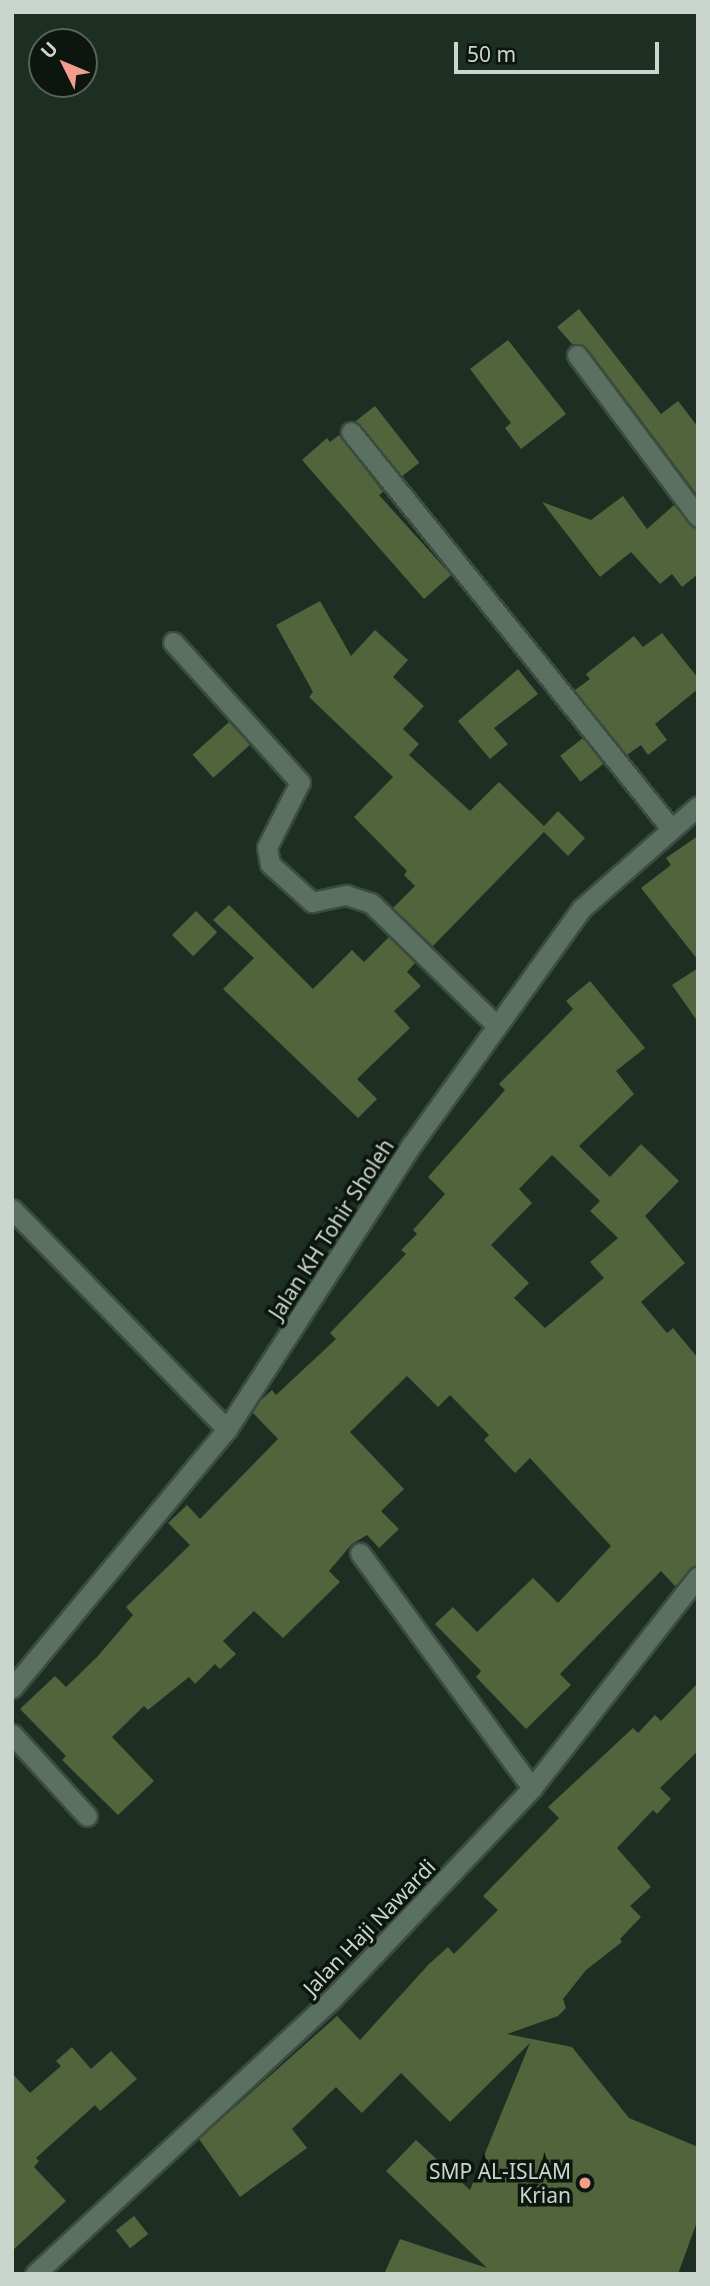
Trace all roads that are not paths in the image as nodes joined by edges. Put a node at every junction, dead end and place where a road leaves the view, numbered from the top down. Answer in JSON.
{"nodes":[{"id":1,"x":577,"y":355,"type":"dead end"},
{"id":2,"x":351,"y":432,"type":"dead end"},
{"id":3,"x":698,"y":517,"type":"edge"},
{"id":4,"x":173,"y":642,"type":"dead end"},
{"id":5,"x":698,"y":806,"type":"edge"},
{"id":6,"x":669,"y":826,"type":"junction"},
{"id":7,"x":495,"y":1024,"type":"junction"},
{"id":8,"x":12,"y":1209,"type":"edge"},
{"id":9,"x":227,"y":1429,"type":"junction"},
{"id":10,"x":360,"y":1553,"type":"dead end"},
{"id":11,"x":698,"y":1576,"type":"edge"},
{"id":12,"x":12,"y":1688,"type":"edge"},
{"id":13,"x":12,"y":1734,"type":"edge"},
{"id":14,"x":532,"y":1788,"type":"junction"},
{"id":15,"x":87,"y":1816,"type":"dead end"},
{"id":16,"x":35,"y":2274,"type":"edge"}],
"edges":[{"from":1,"to":3,"type":"street"},
{"from":2,"to":6,"type":"street"},
{"from":4,"to":7,"type":"street"},
{"from":5,"to":6,"type":"street","name":"Jalan KH Tohir Sholeh"},
{"from":6,"to":7,"type":"street","name":"Jalan KH Tohir Sholeh"},
{"from":7,"to":9,"type":"street","name":"Jalan KH Tohir Sholeh"},
{"from":8,"to":9,"type":"street"},
{"from":9,"to":12,"type":"street","name":"Jalan KH Tohir Sholeh"},
{"from":10,"to":14,"type":"street"},
{"from":11,"to":14,"type":"street","name":"Jalan Haji Nawardi"},
{"from":13,"to":15,"type":"street"},
{"from":14,"to":16,"type":"street","name":"Jalan Haji Nawardi"}]}
